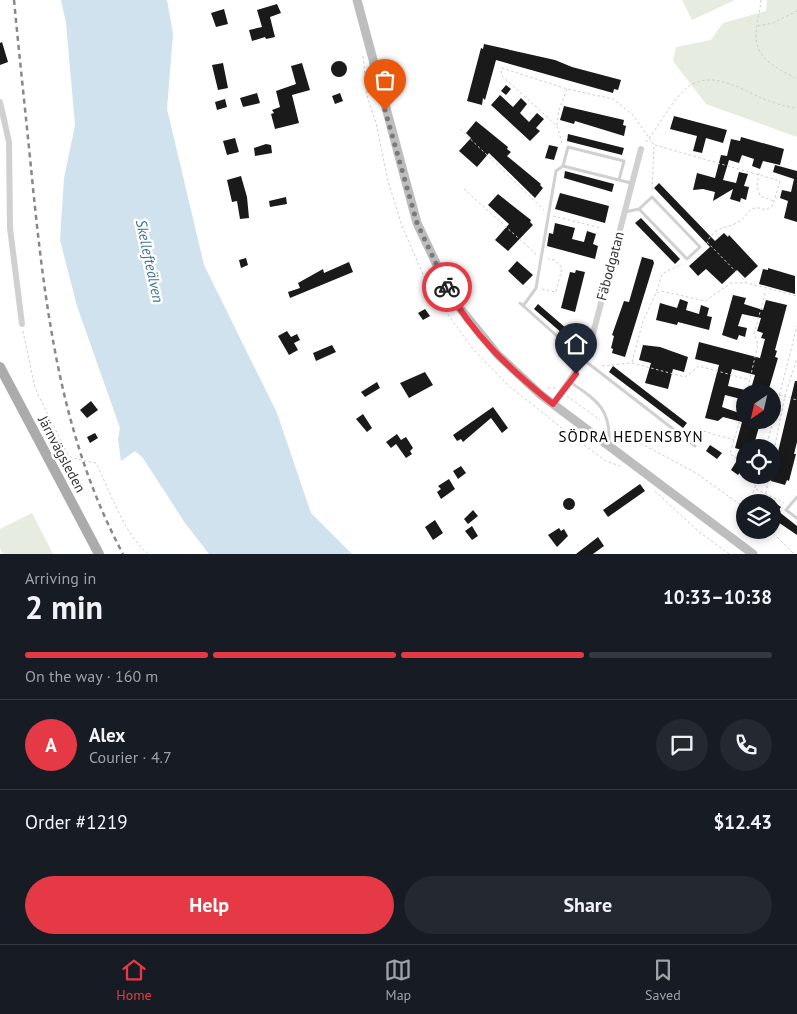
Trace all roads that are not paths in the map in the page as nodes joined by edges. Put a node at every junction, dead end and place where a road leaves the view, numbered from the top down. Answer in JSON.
{"nodes":[{"id":1,"x":357,"y":0,"type":"edge"},
{"id":2,"x":0,"y":102,"type":"edge"},
{"id":3,"x":641,"y":149,"type":"road end"},
{"id":4,"x":563,"y":166,"type":"junction"},
{"id":5,"x":619,"y":180,"type":"junction"},
{"id":6,"x":632,"y":183,"type":"junction"},
{"id":7,"x":639,"y":209,"type":"junction"},
{"id":8,"x":625,"y":212,"type":"junction"},
{"id":9,"x":520,"y":303,"type":"dead end"},
{"id":10,"x":523,"y":306,"type":"junction"},
{"id":11,"x":22,"y":324,"type":"road end"},
{"id":12,"x":584,"y":360,"type":"junction"},
{"id":13,"x":0,"y":367,"type":"edge"},
{"id":14,"x":570,"y":382,"type":"junction"},
{"id":15,"x":553,"y":404,"type":"junction"},
{"id":16,"x":609,"y":446,"type":"junction"},
{"id":17,"x":695,"y":446,"type":"dead end"},
{"id":18,"x":797,"y":496,"type":"edge"},
{"id":19,"x":797,"y":518,"type":"edge"},
{"id":20,"x":99,"y":554,"type":"edge"},
{"id":21,"x":753,"y":554,"type":"edge"}],
"edges":[{"from":1,"to":15,"type":"main road"},
{"from":2,"to":11,"type":"street"},
{"from":3,"to":6,"type":"street","name":"Fäbodgatan"},
{"from":4,"to":5,"type":"lane"},
{"from":4,"to":5,"type":"lane"},
{"from":4,"to":10,"type":"lane"},
{"from":5,"to":6,"type":"lane"},
{"from":6,"to":8,"type":"street","name":"Fäbodgatan"},
{"from":7,"to":7,"type":"lane"},
{"from":7,"to":8,"type":"lane"},
{"from":8,"to":12,"type":"street","name":"Fäbodgatan"},
{"from":9,"to":10,"type":"lane"},
{"from":10,"to":12,"type":"lane"},
{"from":12,"to":14,"type":"street","name":"Fäbodgatan"},
{"from":12,"to":17,"type":"lane"},
{"from":13,"to":20,"type":"main road","name":"Järnvägsleden"},
{"from":14,"to":15,"type":"street","name":"Fäbodgatan"},
{"from":14,"to":16,"type":"lane"},
{"from":15,"to":16,"type":"main road"},
{"from":16,"to":21,"type":"main road"},
{"from":18,"to":19,"type":"lane"}]}
